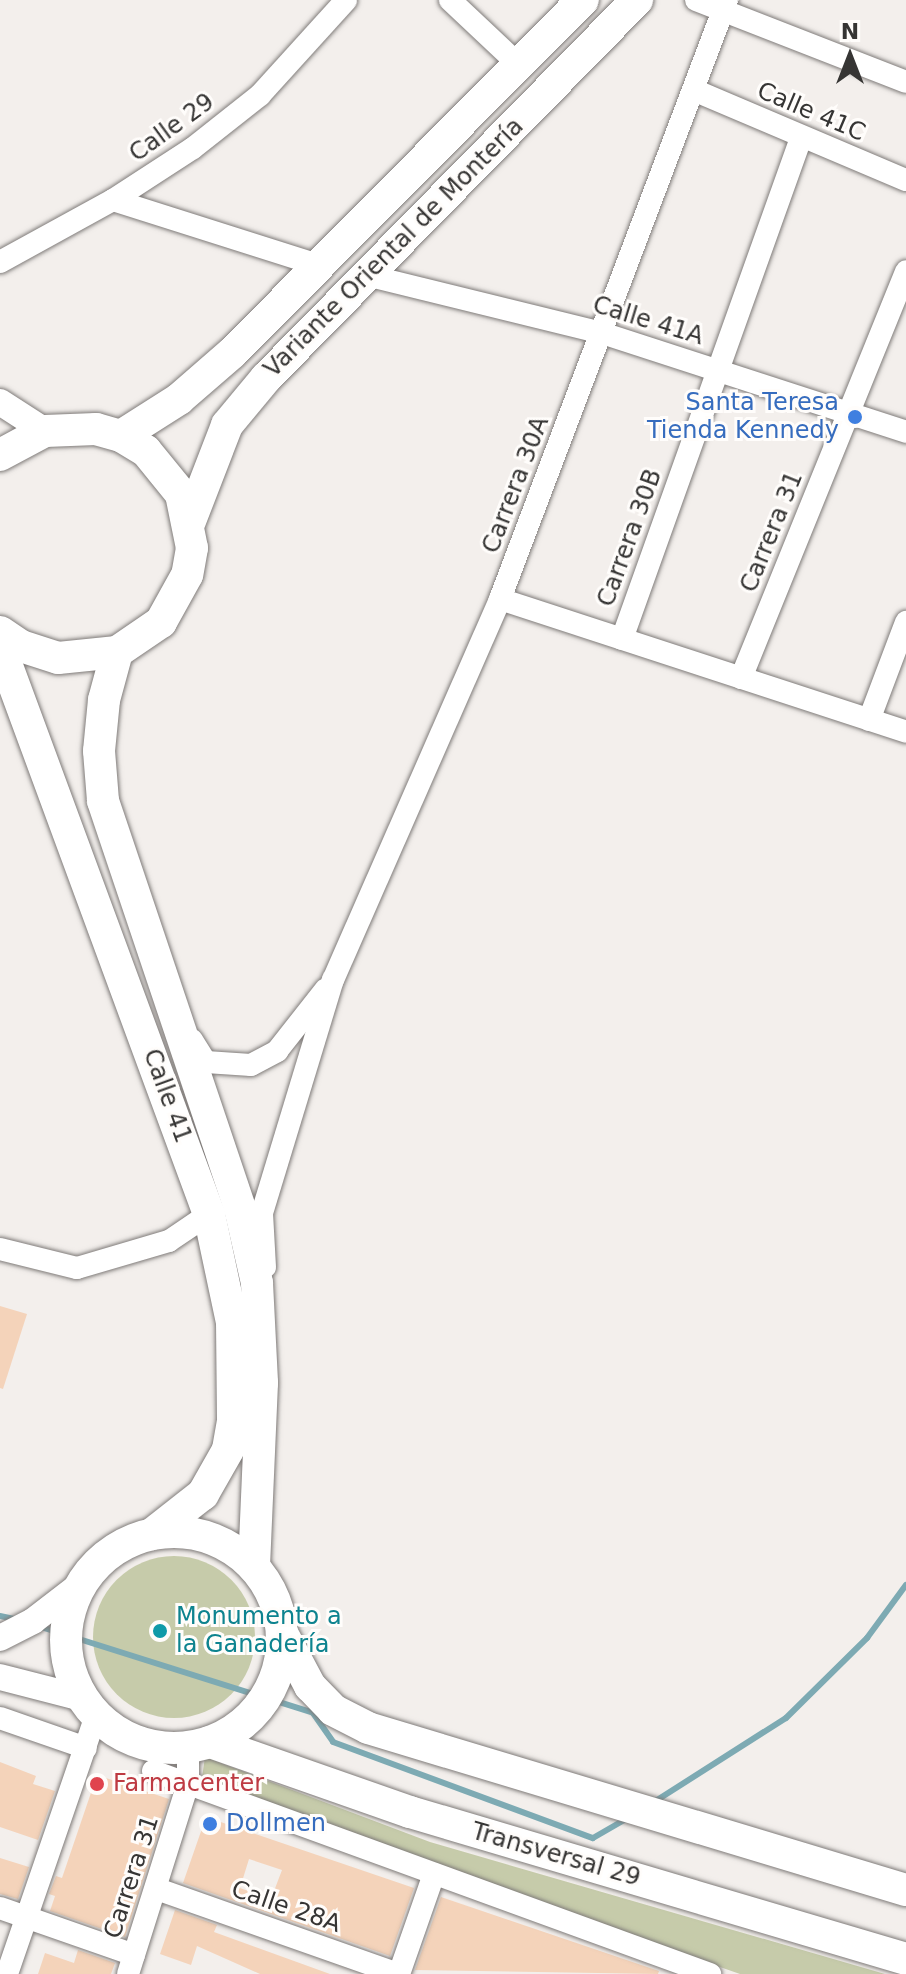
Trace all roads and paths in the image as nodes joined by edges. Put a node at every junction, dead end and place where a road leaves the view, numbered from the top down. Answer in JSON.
{"nodes":[{"id":1,"x":346,"y":0,"type":"edge"},
{"id":2,"x":450,"y":0,"type":"edge"},
{"id":3,"x":583,"y":0,"type":"edge"},
{"id":4,"x":637,"y":0,"type":"edge"},
{"id":5,"x":696,"y":0,"type":"edge"},
{"id":6,"x":725,"y":5,"type":"edge"},
{"id":7,"x":518,"y":64,"type":"junction"},
{"id":8,"x":906,"y":82,"type":"edge"},
{"id":9,"x":696,"y":91,"type":"junction"},
{"id":10,"x":801,"y":138,"type":"junction"},
{"id":11,"x":906,"y":180,"type":"edge"},
{"id":12,"x":113,"y":200,"type":"junction"},
{"id":13,"x":0,"y":262,"type":"edge"},
{"id":14,"x":318,"y":265,"type":"junction"},
{"id":15,"x":906,"y":271,"type":"edge"},
{"id":16,"x":370,"y":276,"type":"junction"},
{"id":17,"x":900,"y":303,"type":"edge"},
{"id":18,"x":602,"y":333,"type":"junction"},
{"id":19,"x":718,"y":369,"type":"junction"},
{"id":20,"x":0,"y":402,"type":"edge"},
{"id":21,"x":849,"y":410,"type":"junction"},
{"id":22,"x":45,"y":431,"type":"junction"},
{"id":23,"x":906,"y":432,"type":"edge"},
{"id":24,"x":121,"y":436,"type":"junction"},
{"id":25,"x":0,"y":455,"type":"edge"},
{"id":26,"x":190,"y":521,"type":"junction"},
{"id":27,"x":500,"y":599,"type":"junction"},
{"id":28,"x":906,"y":622,"type":"edge"},
{"id":29,"x":0,"y":632,"type":"edge"},
{"id":30,"x":622,"y":639,"type":"junction"},
{"id":31,"x":0,"y":647,"type":"edge"},
{"id":32,"x":117,"y":652,"type":"junction"},
{"id":33,"x":741,"y":678,"type":"junction"},
{"id":34,"x":869,"y":720,"type":"junction"},
{"id":35,"x":906,"y":732,"type":"edge"},
{"id":36,"x":333,"y":980,"type":"junction"},
{"id":37,"x":178,"y":1018,"type":"junction"},
{"id":38,"x":209,"y":1214,"type":"junction"},
{"id":39,"x":0,"y":1249,"type":"edge"},
{"id":40,"x":262,"y":1383,"type":"junction"},
{"id":41,"x":152,"y":1534,"type":"junction"},
{"id":42,"x":254,"y":1567,"type":"junction"},
{"id":43,"x":81,"y":1584,"type":"junction"},
{"id":44,"x":283,"y":1635,"type":"junction"},
{"id":45,"x":0,"y":1638,"type":"edge"},
{"id":46,"x":0,"y":1677,"type":"edge"},
{"id":47,"x":89,"y":1707,"type":"junction"},
{"id":48,"x":0,"y":1718,"type":"edge"},
{"id":49,"x":199,"y":1745,"type":"junction"},
{"id":50,"x":86,"y":1748,"type":"junction"},
{"id":51,"x":153,"y":1771,"type":"dead end"},
{"id":52,"x":188,"y":1784,"type":"junction"},
{"id":53,"x":434,"y":1874,"type":"junction"},
{"id":54,"x":157,"y":1889,"type":"junction"},
{"id":55,"x":906,"y":1890,"type":"edge"},
{"id":56,"x":0,"y":1908,"type":"edge"},
{"id":57,"x":27,"y":1917,"type":"junction"},
{"id":58,"x":906,"y":1959,"type":"edge"},
{"id":59,"x":131,"y":1964,"type":"edge"},
{"id":60,"x":660,"y":1965,"type":"edge"},
{"id":61,"x":7,"y":1974,"type":"edge"},
{"id":62,"x":398,"y":1974,"type":"edge"},
{"id":63,"x":710,"y":1974,"type":"edge"}],
"edges":[{"from":1,"to":12,"type":"street","name":"Calle 29"},
{"from":2,"to":7,"type":"street"},
{"from":3,"to":7,"type":"highway","name":"Variante Oriental de Montería"},
{"from":4,"to":16,"type":"highway","name":"Variante Oriental de Montería"},
{"from":5,"to":6,"type":"street"},
{"from":6,"to":8,"type":"street"},
{"from":6,"to":9,"type":"street","name":"Carrera 30A"},
{"from":7,"to":14,"type":"highway","name":"Variante Oriental de Montería"},
{"from":9,"to":10,"type":"street","name":"Calle 41C"},
{"from":9,"to":18,"type":"street","name":"Carrera 30A"},
{"from":10,"to":11,"type":"street","name":"Calle 41C"},
{"from":10,"to":19,"type":"street","name":"Carrera 30B"},
{"from":12,"to":13,"type":"street","name":"Calle 29"},
{"from":12,"to":14,"type":"street"},
{"from":14,"to":24,"type":"highway","name":"Variante Oriental de Montería"},
{"from":15,"to":17,"type":"street","name":"Carrera 31"},
{"from":16,"to":18,"type":"street","name":"Calle 41A"},
{"from":16,"to":26,"type":"highway","name":"Variante Oriental de Montería"},
{"from":17,"to":21,"type":"street","name":"Carrera 31"},
{"from":18,"to":19,"type":"street","name":"Calle 41A"},
{"from":18,"to":27,"type":"street","name":"Carrera 30A"},
{"from":19,"to":21,"type":"street","name":"Calle 41A"},
{"from":19,"to":30,"type":"street","name":"Carrera 30B"},
{"from":20,"to":22,"type":"main road"},
{"from":21,"to":23,"type":"street","name":"Calle 41A"},
{"from":21,"to":33,"type":"street","name":"Carrera 31"},
{"from":22,"to":24,"type":"highway"},
{"from":22,"to":25,"type":"highway"},
{"from":24,"to":26,"type":"highway"},
{"from":26,"to":32,"type":"highway"},
{"from":27,"to":30,"type":"street"},
{"from":27,"to":36,"type":"street","name":"Carrera 30A"},
{"from":28,"to":34,"type":"street"},
{"from":29,"to":32,"type":"highway"},
{"from":30,"to":33,"type":"street"},
{"from":31,"to":38,"type":"highway","name":"Calle 41"},
{"from":32,"to":37,"type":"highway","name":"Calle 41"},
{"from":33,"to":34,"type":"street"},
{"from":34,"to":35,"type":"street"},
{"from":36,"to":37,"type":"street"},
{"from":36,"to":40,"type":"street"},
{"from":37,"to":40,"type":"highway","name":"Calle 41"},
{"from":38,"to":39,"type":"street"},
{"from":38,"to":41,"type":"highway","name":"Calle 41"},
{"from":40,"to":42,"type":"highway","name":"Calle 41"},
{"from":41,"to":42,"type":"highway"},
{"from":41,"to":43,"type":"highway"},
{"from":42,"to":44,"type":"highway"},
{"from":43,"to":45,"type":"main road"},
{"from":43,"to":47,"type":"highway"},
{"from":44,"to":49,"type":"highway"},
{"from":44,"to":55,"type":"highway"},
{"from":46,"to":47,"type":"main road"},
{"from":47,"to":49,"type":"highway"},
{"from":47,"to":50,"type":"street"},
{"from":48,"to":50,"type":"street"},
{"from":49,"to":52,"type":"street","name":"Carrera 31"},
{"from":49,"to":58,"type":"highway","name":"Transversal 29"},
{"from":50,"to":57,"type":"street"},
{"from":51,"to":52,"type":"street"},
{"from":52,"to":53,"type":"street"},
{"from":52,"to":54,"type":"street","name":"Carrera 31"},
{"from":53,"to":60,"type":"street"},
{"from":53,"to":62,"type":"street"},
{"from":54,"to":59,"type":"street","name":"Carrera 31"},
{"from":54,"to":62,"type":"street","name":"Calle 28A"},
{"from":56,"to":57,"type":"street"},
{"from":57,"to":59,"type":"street"},
{"from":57,"to":61,"type":"street"},
{"from":60,"to":63,"type":"street"}]}
